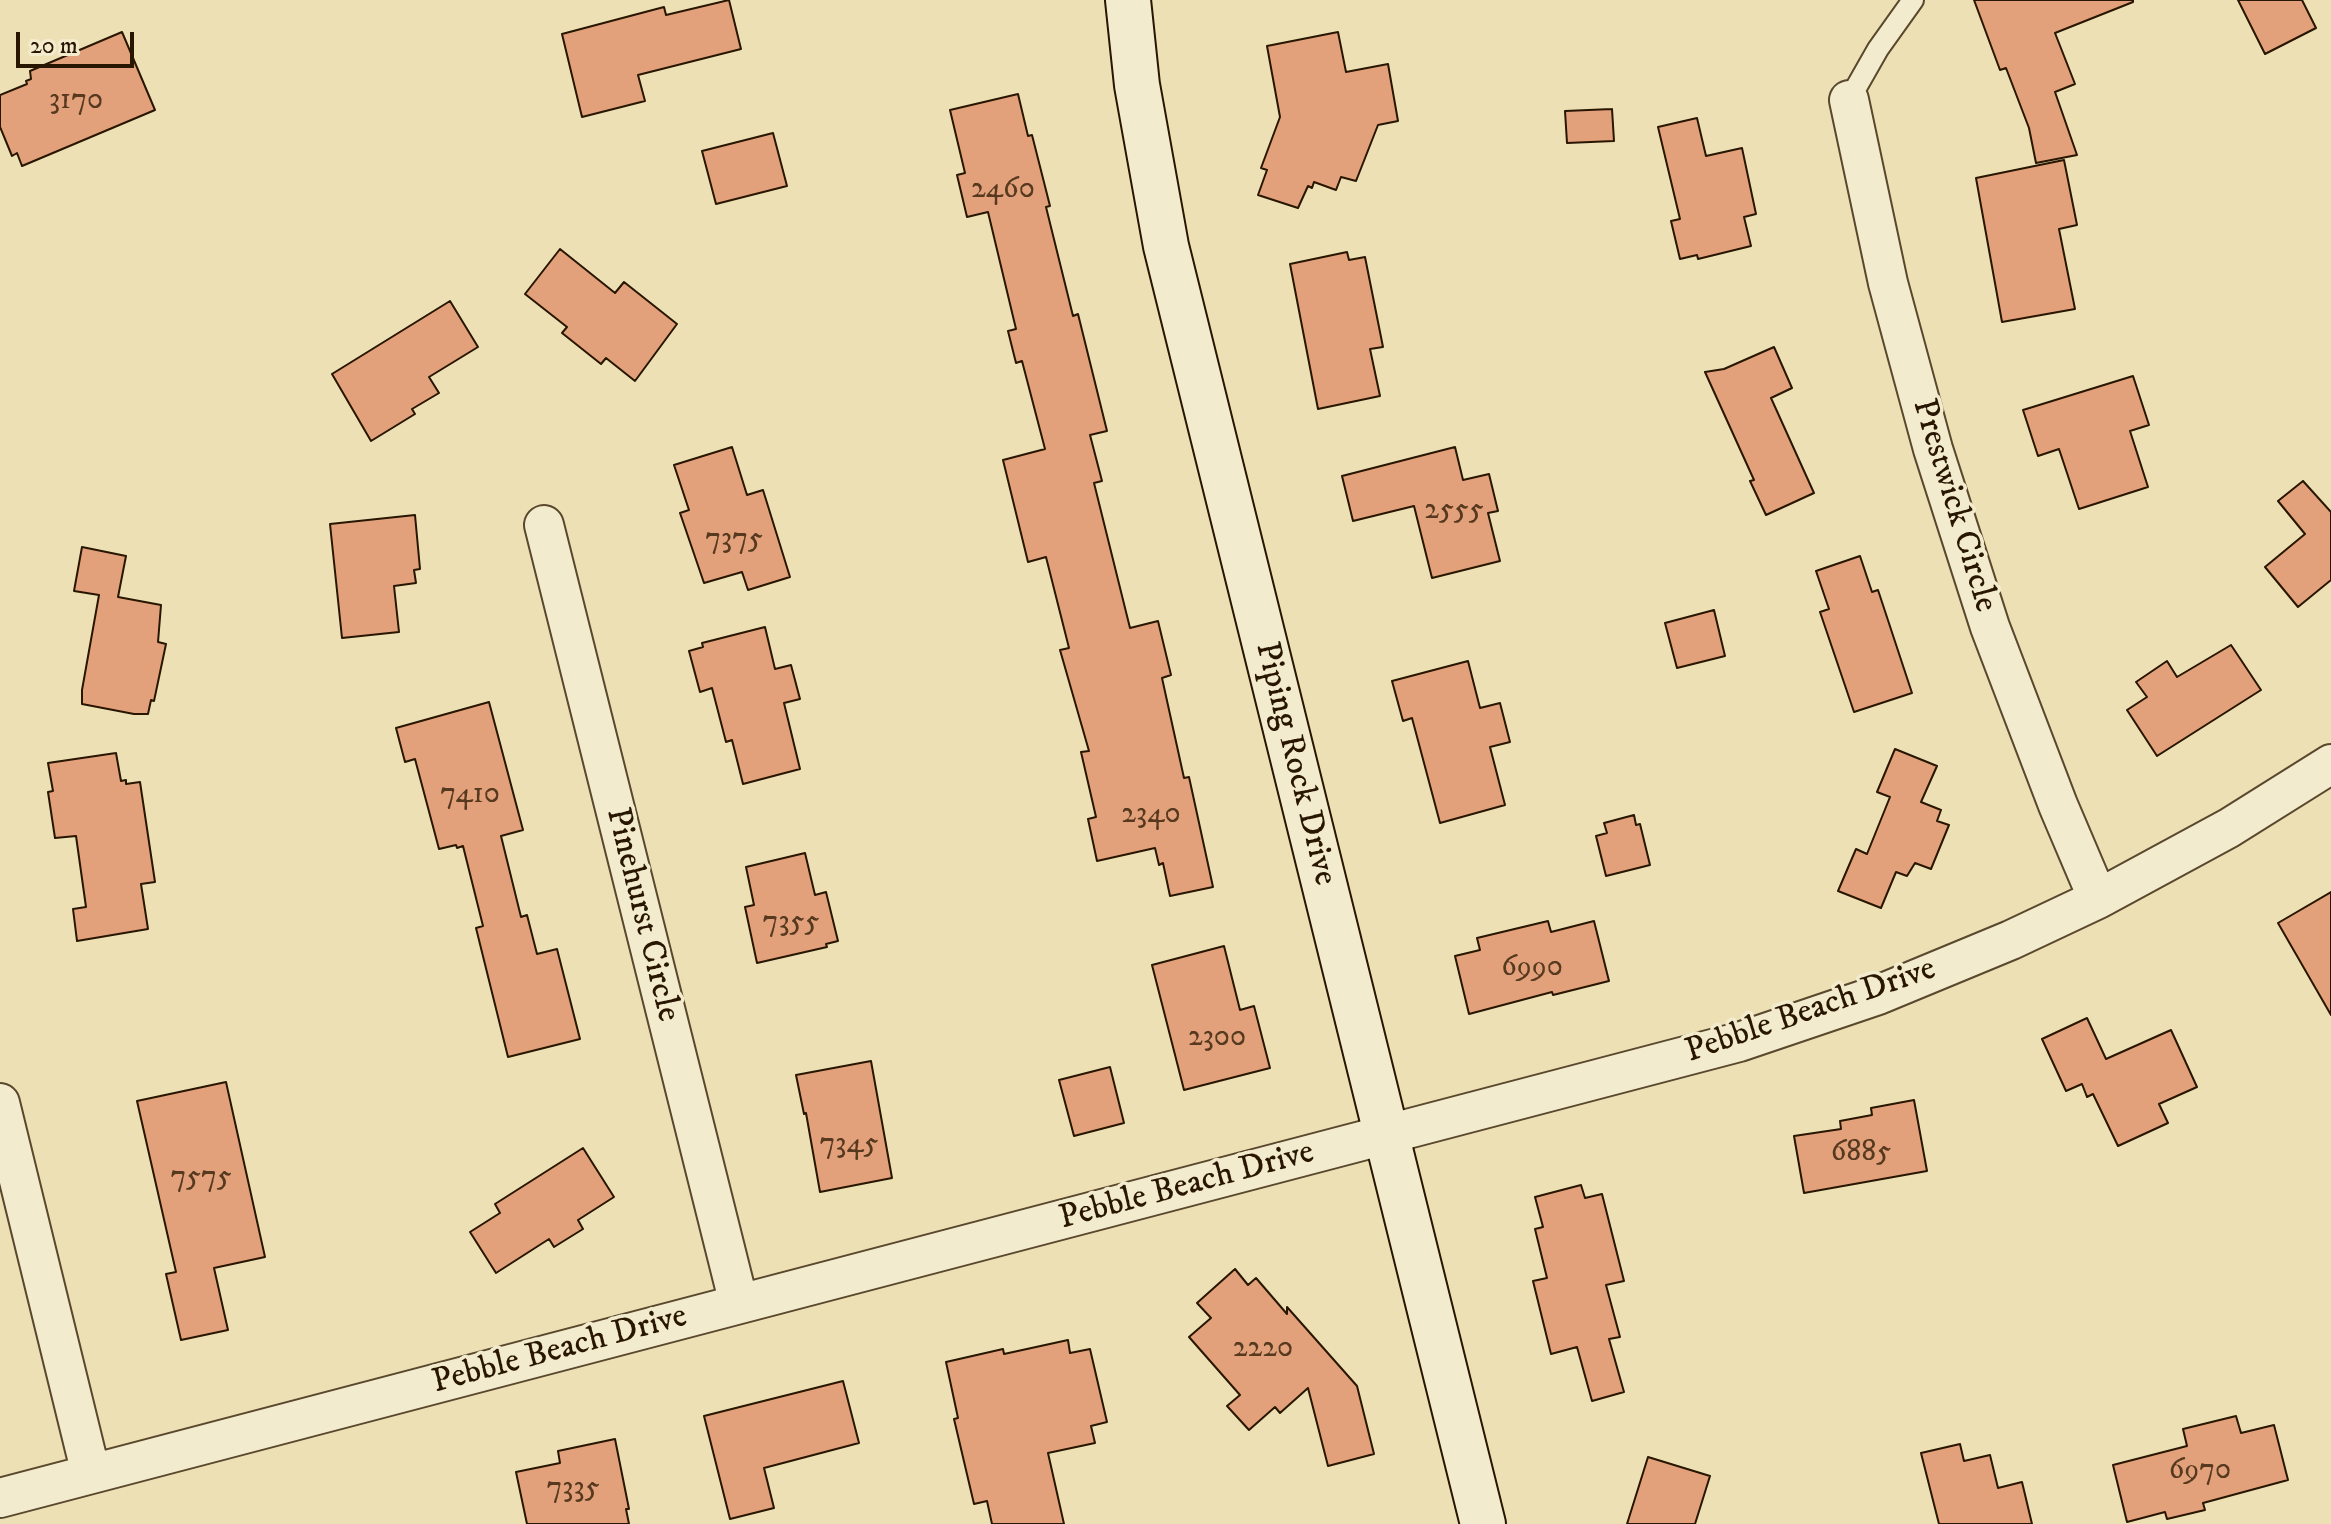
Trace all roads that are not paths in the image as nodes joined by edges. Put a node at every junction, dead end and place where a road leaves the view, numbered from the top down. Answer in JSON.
{"nodes":[{"id":1,"x":1128,"y":0,"type":"edge"},
{"id":2,"x":1913,"y":0,"type":"edge"},
{"id":3,"x":1849,"y":100,"type":"joint"},
{"id":4,"x":544,"y":525,"type":"dead end"},
{"id":5,"x":2331,"y":764,"type":"edge"},
{"id":6,"x":2098,"y":899,"type":"junction"},
{"id":7,"x":0,"y":1103,"type":"edge"},
{"id":8,"x":1386,"y":1135,"type":"junction"},
{"id":9,"x":739,"y":1304,"type":"junction"},
{"id":10,"x":91,"y":1474,"type":"junction"},
{"id":11,"x":0,"y":1498,"type":"edge"},
{"id":12,"x":1483,"y":1524,"type":"edge"}],
"edges":[{"from":1,"to":8,"type":"street","name":"Piping Rock Drive"},
{"from":2,"to":3,"type":"lane"},
{"from":3,"to":6,"type":"street","name":"Prestwick Circle"},
{"from":4,"to":9,"type":"street","name":"Pinehurst Circle"},
{"from":5,"to":6,"type":"street","name":"Pebble Beach Drive"},
{"from":6,"to":8,"type":"street","name":"Pebble Beach Drive"},
{"from":7,"to":10,"type":"street"},
{"from":8,"to":9,"type":"street","name":"Pebble Beach Drive"},
{"from":8,"to":12,"type":"street","name":"Piping Rock Drive"},
{"from":9,"to":10,"type":"street","name":"Pebble Beach Drive"},
{"from":10,"to":11,"type":"street","name":"Pebble Beach Drive"}]}
